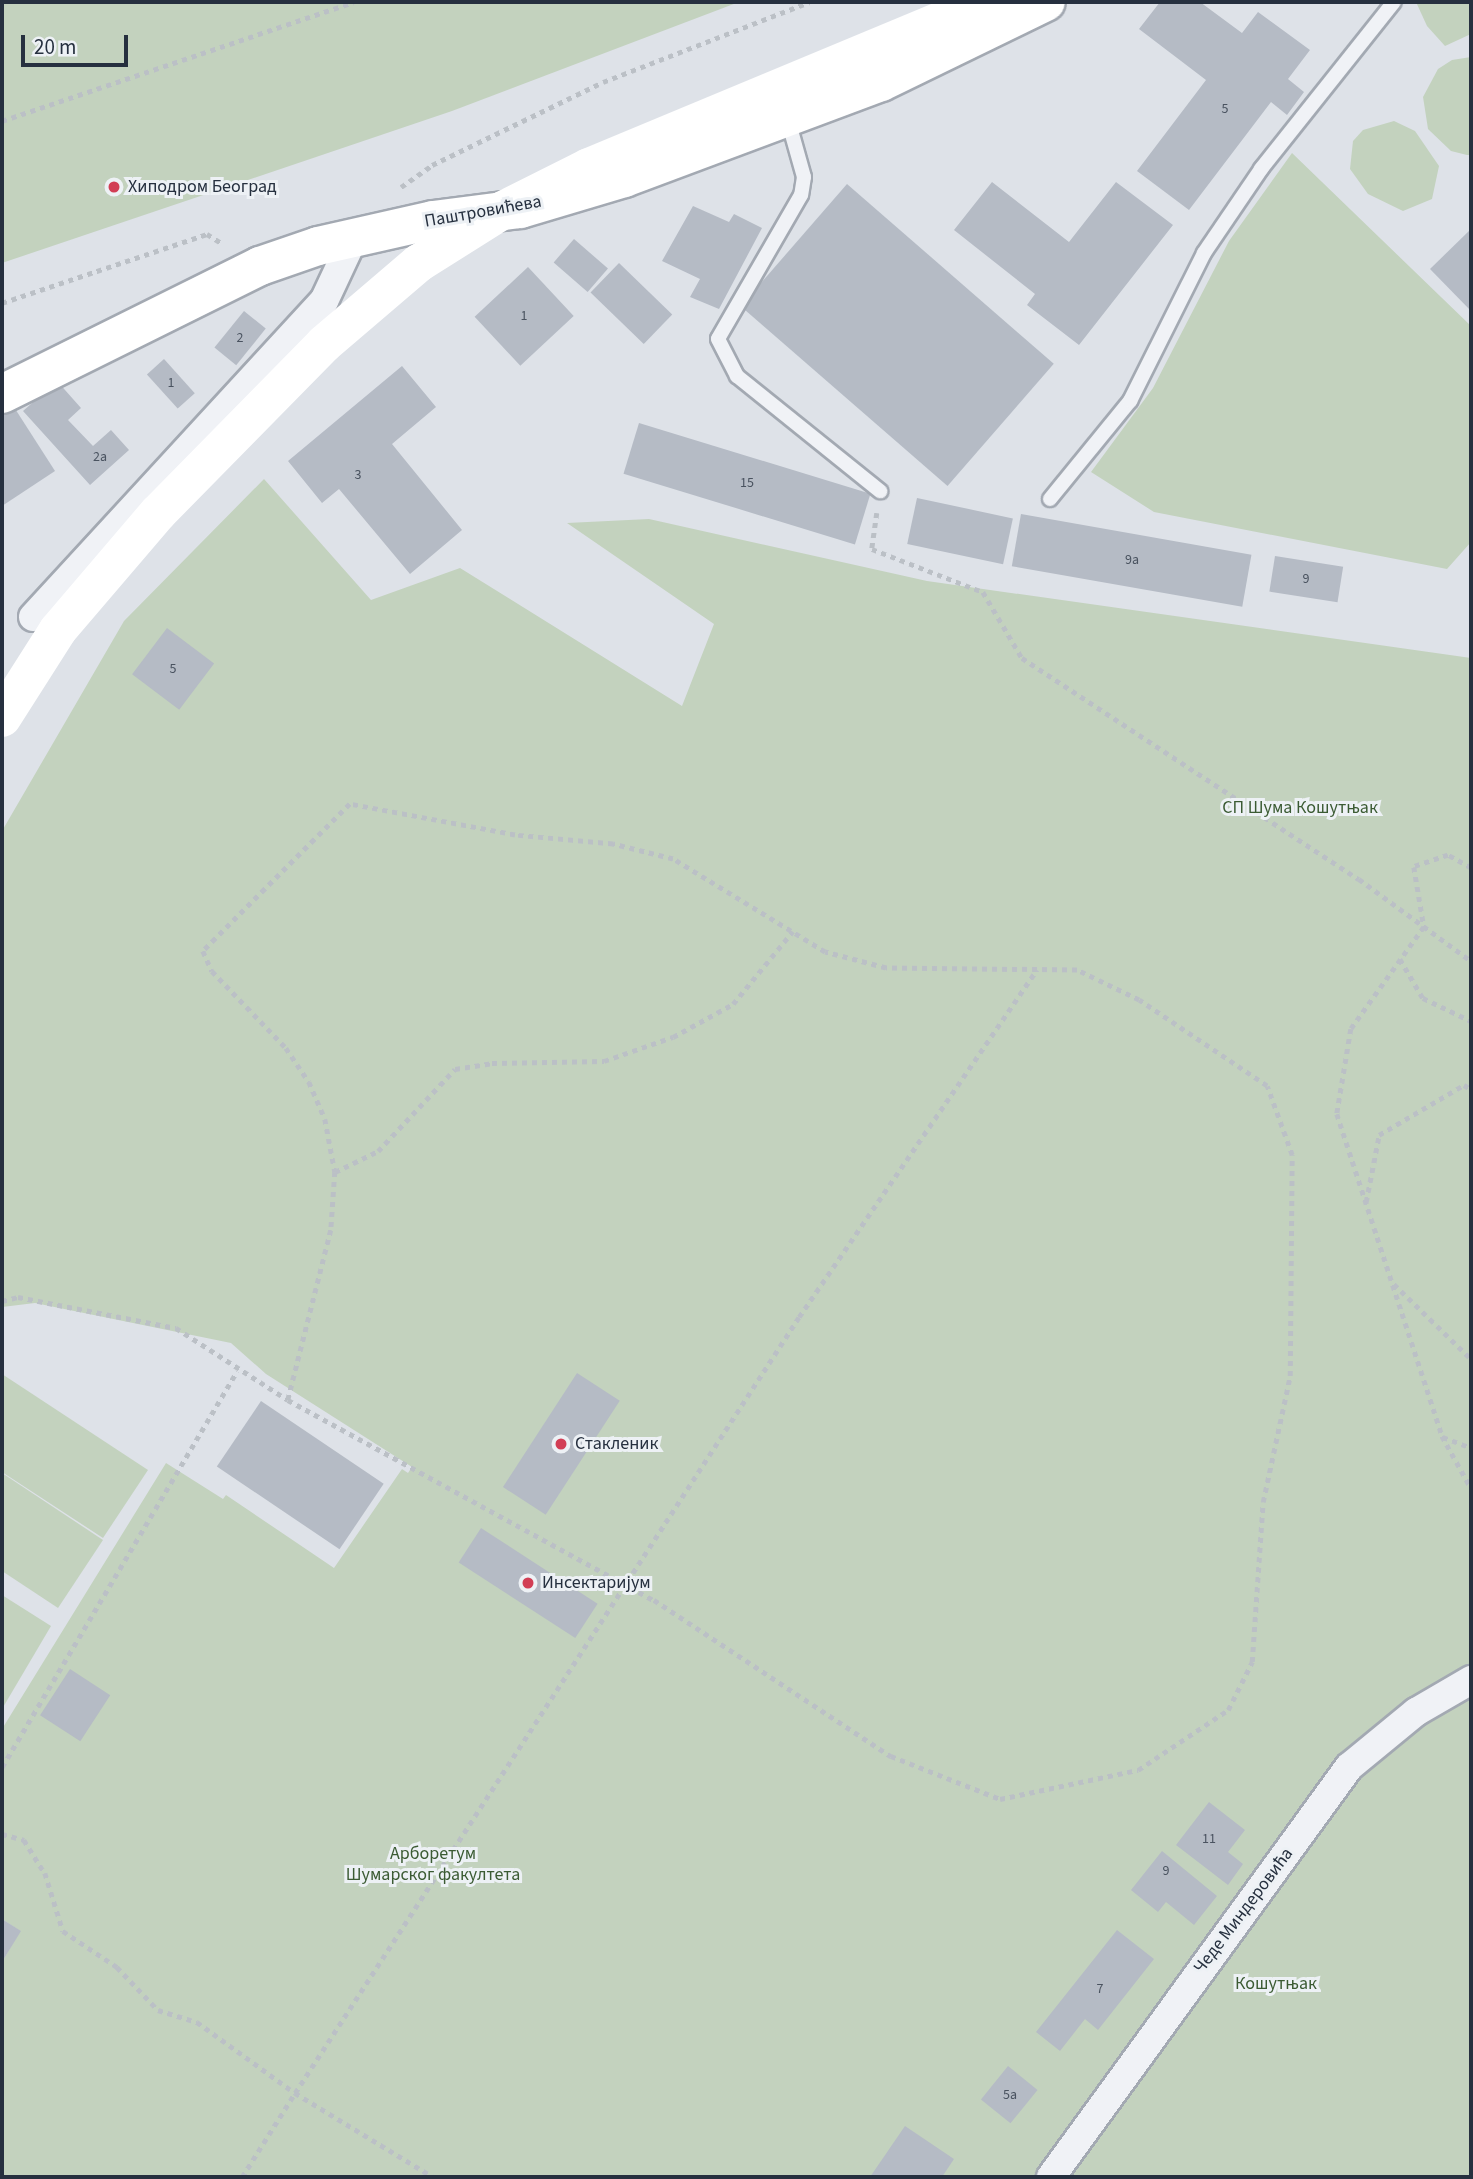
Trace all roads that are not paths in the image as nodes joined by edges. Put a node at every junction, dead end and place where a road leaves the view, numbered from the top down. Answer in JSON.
{"nodes":[{"id":1,"x":986,"y":2,"type":"edge"},
{"id":2,"x":1046,"y":2,"type":"edge"},
{"id":3,"x":1394,"y":2,"type":"edge"},
{"id":4,"x":788,"y":118,"type":"junction"},
{"id":5,"x":353,"y":239,"type":"junction"},
{"id":6,"x":2,"y":394,"type":"edge"},
{"id":7,"x":880,"y":491,"type":"road end"},
{"id":8,"x":1050,"y":499,"type":"dead end"},
{"id":9,"x":33,"y":617,"type":"dead end"},
{"id":10,"x":2,"y":718,"type":"edge"},
{"id":11,"x":1471,"y":1680,"type":"edge"},
{"id":12,"x":1051,"y":2177,"type":"edge"}],
"edges":[{"from":1,"to":10,"type":"main road","bridge":true},
{"from":2,"to":4,"type":"main road","name":"Паштровићева"},
{"from":3,"to":8,"type":"lane"},
{"from":4,"to":5,"type":"main road","name":"Паштровићева"},
{"from":4,"to":7,"type":"lane"},
{"from":5,"to":6,"type":"main road","name":"Паштровићева"},
{"from":5,"to":9,"type":"street"},
{"from":11,"to":12,"type":"street","name":"Чеде Миндеровића"}]}
